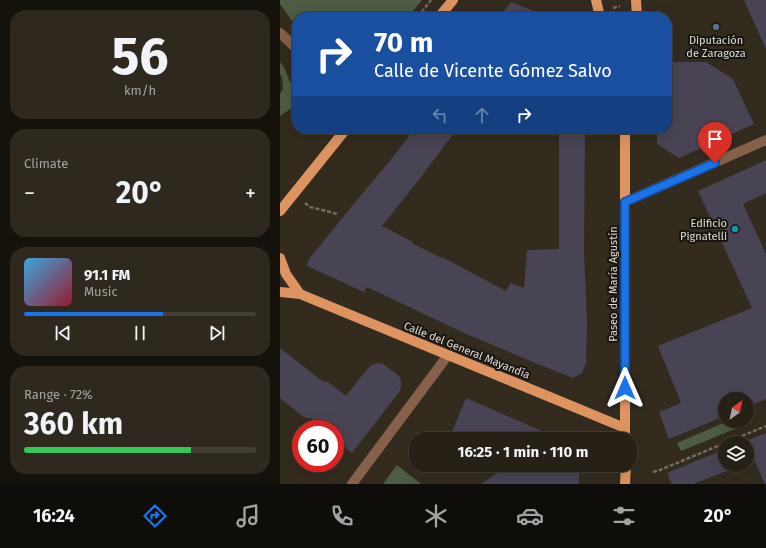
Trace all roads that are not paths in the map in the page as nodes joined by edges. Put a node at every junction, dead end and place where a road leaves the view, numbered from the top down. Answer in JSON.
{"nodes":[{"id":1,"x":453,"y":0,"type":"edge"},
{"id":2,"x":596,"y":0,"type":"edge"},
{"id":3,"x":636,"y":0,"type":"edge"},
{"id":4,"x":443,"y":12,"type":"edge"},
{"id":5,"x":599,"y":12,"type":"edge"},
{"id":6,"x":637,"y":12,"type":"edge"},
{"id":7,"x":280,"y":33,"type":"edge"},
{"id":8,"x":292,"y":44,"type":"edge"},
{"id":9,"x":342,"y":134,"type":"edge"},
{"id":10,"x":625,"y":134,"type":"edge"},
{"id":11,"x":766,"y":140,"type":"edge"},
{"id":12,"x":625,"y":202,"type":"junction"},
{"id":13,"x":280,"y":211,"type":"edge"},
{"id":14,"x":280,"y":258,"type":"edge"},
{"id":15,"x":280,"y":292,"type":"edge"},
{"id":16,"x":300,"y":294,"type":"junction"},
{"id":17,"x":448,"y":355,"type":"junction"},
{"id":18,"x":625,"y":428,"type":"junction"},
{"id":19,"x":625,"y":432,"type":"edge"},
{"id":20,"x":626,"y":472,"type":"edge"},
{"id":21,"x":352,"y":484,"type":"edge"},
{"id":22,"x":625,"y":484,"type":"edge"}],
"edges":[{"from":1,"to":4,"type":"main road"},
{"from":2,"to":5,"type":"main road"},
{"from":3,"to":6,"type":"main road"},
{"from":7,"to":8,"type":"street"},
{"from":9,"to":13,"type":"main road"},
{"from":10,"to":12,"type":"main road","name":"Paseo de María Agustín"},
{"from":11,"to":12,"type":"street"},
{"from":12,"to":18,"type":"main road","name":"Paseo de María Agustín"},
{"from":14,"to":16,"type":"main road"},
{"from":15,"to":16,"type":"main road","name":"Calle del General Mayandía"},
{"from":16,"to":17,"type":"main road","name":"Calle del General Mayandía"},
{"from":17,"to":18,"type":"main road","name":"Calle del General Mayandía"},
{"from":17,"to":21,"type":"street"},
{"from":18,"to":19,"type":"main road","name":"Paseo de María Agustín"},
{"from":20,"to":22,"type":"main road"}]}
